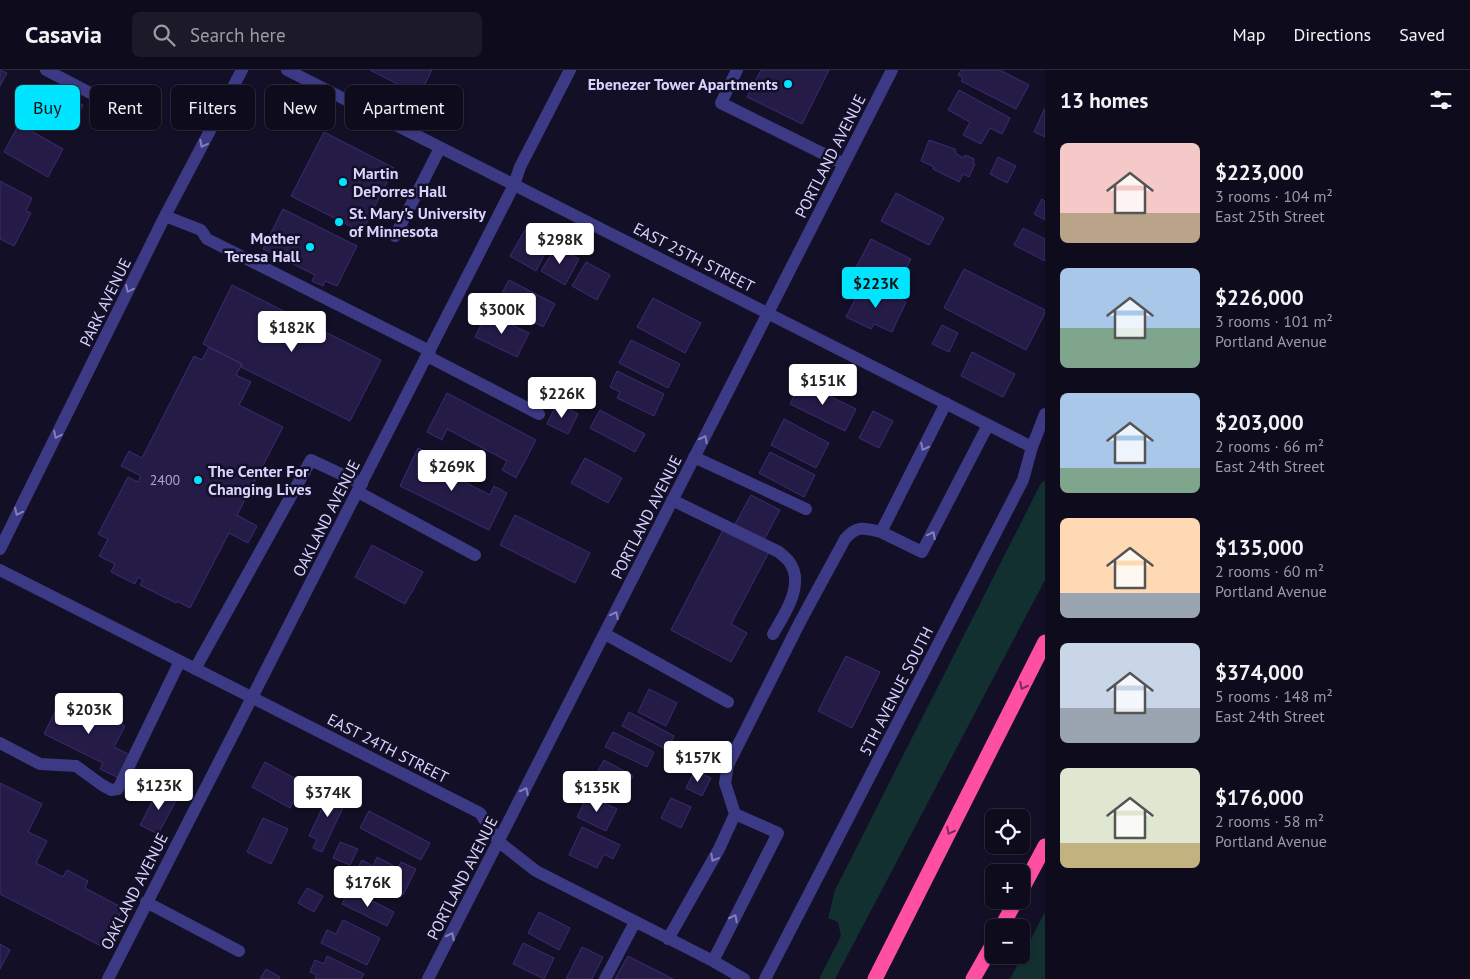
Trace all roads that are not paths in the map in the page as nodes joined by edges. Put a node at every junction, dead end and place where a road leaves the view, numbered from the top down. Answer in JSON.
{"nodes":[{"id":1,"x":46,"y":70,"type":"edge"},
{"id":2,"x":242,"y":70,"type":"edge"},
{"id":3,"x":286,"y":70,"type":"edge"},
{"id":4,"x":570,"y":70,"type":"edge"},
{"id":5,"x":737,"y":70,"type":"edge"},
{"id":6,"x":892,"y":70,"type":"edge"},
{"id":7,"x":90,"y":93,"type":"edge"},
{"id":8,"x":440,"y":148,"type":"junction"},
{"id":9,"x":844,"y":164,"type":"junction"},
{"id":10,"x":514,"y":185,"type":"junction"},
{"id":11,"x":165,"y":216,"type":"junction"},
{"id":12,"x":395,"y":236,"type":"dead end"},
{"id":13,"x":768,"y":313,"type":"junction"},
{"id":14,"x":428,"y":354,"type":"junction"},
{"id":15,"x":946,"y":403,"type":"junction"},
{"id":16,"x":539,"y":414,"type":"dead end"},
{"id":17,"x":1045,"y":414,"type":"edge"},
{"id":18,"x":988,"y":425,"type":"junction"},
{"id":19,"x":1032,"y":447,"type":"junction"},
{"id":20,"x":694,"y":457,"type":"junction"},
{"id":21,"x":360,"y":488,"type":"junction"},
{"id":22,"x":672,"y":500,"type":"junction"},
{"id":23,"x":806,"y":509,"type":"dead end"},
{"id":24,"x":880,"y":532,"type":"junction"},
{"id":25,"x":0,"y":549,"type":"edge"},
{"id":26,"x":475,"y":555,"type":"dead end"},
{"id":27,"x":0,"y":570,"type":"edge"},
{"id":28,"x":605,"y":634,"type":"junction"},
{"id":29,"x":773,"y":634,"type":"dead end"},
{"id":30,"x":1045,"y":642,"type":"edge"},
{"id":31,"x":180,"y":662,"type":"junction"},
{"id":32,"x":195,"y":669,"type":"junction"},
{"id":33,"x":252,"y":698,"type":"junction"},
{"id":34,"x":728,"y":702,"type":"dead end"},
{"id":35,"x":0,"y":743,"type":"edge"},
{"id":36,"x":735,"y":814,"type":"junction"},
{"id":37,"x":499,"y":842,"type":"junction"},
{"id":38,"x":1045,"y":846,"type":"edge"},
{"id":39,"x":1030,"y":874,"type":"edge"},
{"id":40,"x":146,"y":902,"type":"junction"},
{"id":41,"x":635,"y":922,"type":"junction"},
{"id":42,"x":668,"y":938,"type":"junction"},
{"id":43,"x":239,"y":951,"type":"dead end"},
{"id":44,"x":985,"y":959,"type":"edge"},
{"id":45,"x":713,"y":961,"type":"junction"},
{"id":46,"x":108,"y":979,"type":"edge"},
{"id":47,"x":428,"y":979,"type":"edge"},
{"id":48,"x":605,"y":979,"type":"edge"},
{"id":49,"x":744,"y":979,"type":"edge"},
{"id":50,"x":765,"y":979,"type":"edge"},
{"id":51,"x":875,"y":979,"type":"edge"},
{"id":52,"x":974,"y":979,"type":"edge"}],
"edges":[{"from":1,"to":7,"type":"street"},
{"from":2,"to":11,"type":"street","name":"PARK AVENUE","one_way":true},
{"from":3,"to":8,"type":"street","name":"EAST 25TH STREET"},
{"from":4,"to":10,"type":"street","name":"OAKLAND AVENUE"},
{"from":5,"to":9,"type":"street"},
{"from":6,"to":9,"type":"street","name":"PORTLAND AVENUE"},
{"from":8,"to":10,"type":"street","name":"EAST 25TH STREET"},
{"from":8,"to":12,"type":"street"},
{"from":9,"to":13,"type":"street","name":"PORTLAND AVENUE"},
{"from":10,"to":13,"type":"street","name":"EAST 25TH STREET"},
{"from":10,"to":14,"type":"street","name":"OAKLAND AVENUE"},
{"from":11,"to":14,"type":"street"},
{"from":11,"to":25,"type":"street","name":"PARK AVENUE","one_way":true},
{"from":13,"to":15,"type":"street","name":"EAST 25TH STREET"},
{"from":20,"to":13,"type":"street","name":"PORTLAND AVENUE","one_way":true},
{"from":14,"to":16,"type":"street"},
{"from":14,"to":21,"type":"street","name":"OAKLAND AVENUE"},
{"from":15,"to":18,"type":"street","name":"EAST 25TH STREET"},
{"from":15,"to":24,"type":"street","one_way":true},
{"from":17,"to":19,"type":"street","name":"5TH AVENUE SOUTH"},
{"from":18,"to":19,"type":"street","name":"EAST 25TH STREET"},
{"from":24,"to":18,"type":"street","one_way":true},
{"from":19,"to":50,"type":"street","name":"5TH AVENUE SOUTH"},
{"from":20,"to":22,"type":"street","name":"PORTLAND AVENUE"},
{"from":20,"to":23,"type":"street"},
{"from":21,"to":26,"type":"street"},
{"from":21,"to":32,"type":"street"},
{"from":21,"to":33,"type":"street","name":"OAKLAND AVENUE"},
{"from":28,"to":22,"type":"street","name":"PORTLAND AVENUE","one_way":true},
{"from":22,"to":29,"type":"street"},
{"from":24,"to":36,"type":"street"},
{"from":27,"to":31,"type":"street","name":"EAST 24TH STREET"},
{"from":28,"to":34,"type":"street"},
{"from":37,"to":28,"type":"street","name":"PORTLAND AVENUE","one_way":true},
{"from":30,"to":51,"type":"highway","one_way":true},
{"from":31,"to":32,"type":"street","name":"EAST 24TH STREET"},
{"from":31,"to":35,"type":"street"},
{"from":32,"to":33,"type":"street","name":"EAST 24TH STREET"},
{"from":33,"to":37,"type":"street","name":"EAST 24TH STREET"},
{"from":33,"to":40,"type":"street","name":"OAKLAND AVENUE"},
{"from":36,"to":42,"type":"street","one_way":true},
{"from":45,"to":36,"type":"street","one_way":true},
{"from":37,"to":41,"type":"street","name":"EAST 24TH STREET"},
{"from":47,"to":37,"type":"street","name":"PORTLAND AVENUE","one_way":true},
{"from":38,"to":39,"type":"highway"},
{"from":40,"to":43,"type":"street"},
{"from":40,"to":46,"type":"street","name":"OAKLAND AVENUE"},
{"from":41,"to":42,"type":"street","name":"EAST 24TH STREET"},
{"from":41,"to":48,"type":"street"},
{"from":42,"to":45,"type":"street","name":"EAST 24TH STREET"},
{"from":44,"to":52,"type":"highway"},
{"from":45,"to":49,"type":"street","name":"EAST 24TH STREET"}]}
